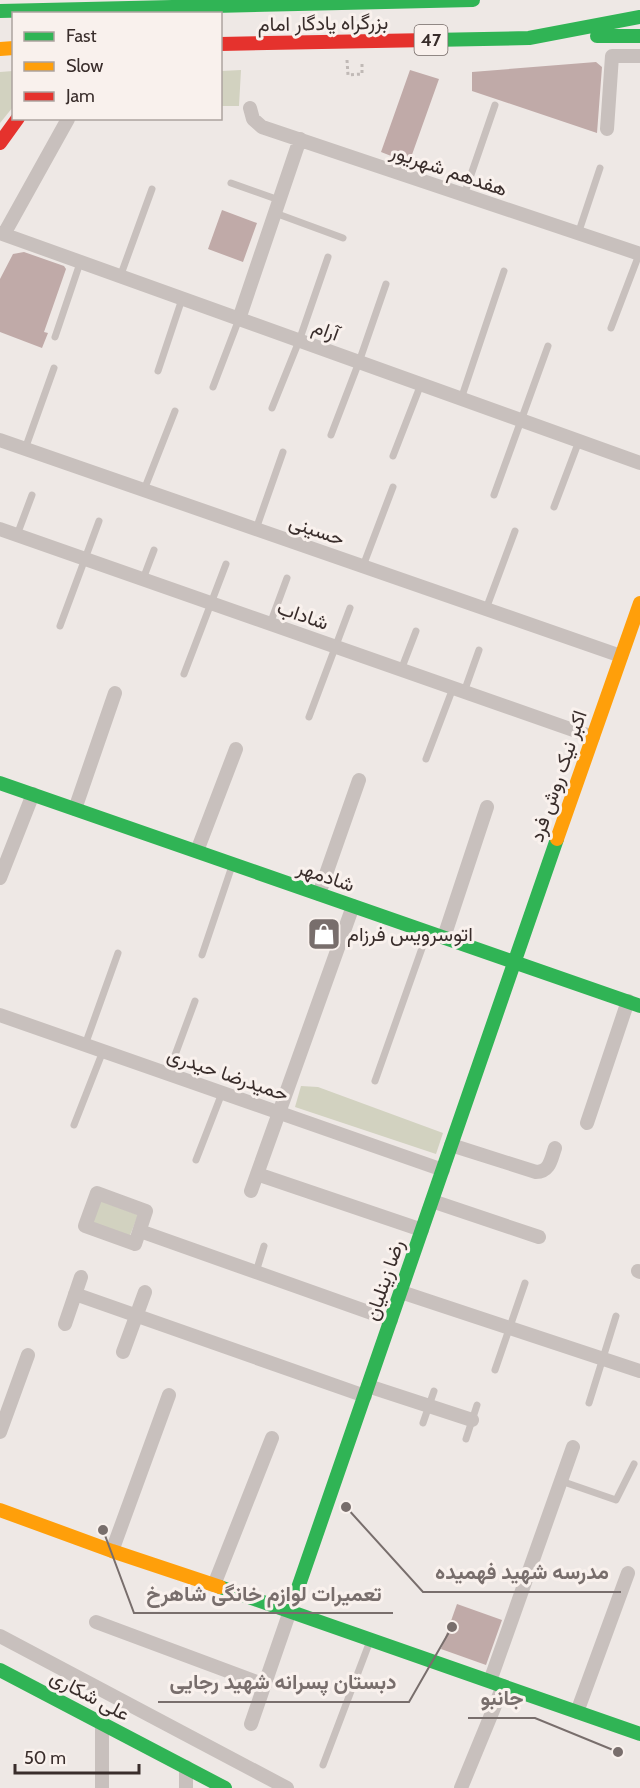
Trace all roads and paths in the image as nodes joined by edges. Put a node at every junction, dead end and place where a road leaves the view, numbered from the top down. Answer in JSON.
{"nodes":[{"id":1,"x":43,"y":0,"type":"edge"},
{"id":2,"x":473,"y":0,"type":"edge"},
{"id":3,"x":0,"y":10,"type":"edge"},
{"id":4,"x":640,"y":17,"type":"edge"},
{"id":5,"x":640,"y":36,"type":"edge"},
{"id":6,"x":529,"y":38,"type":"junction"},
{"id":7,"x":224,"y":45,"type":"edge"},
{"id":8,"x":640,"y":56,"type":"edge"},
{"id":9,"x":362,"y":74,"type":"dead end"},
{"id":10,"x":348,"y":75,"type":"dead end"},
{"id":11,"x":495,"y":105,"type":"dead end"},
{"id":12,"x":250,"y":111,"type":"dead end"},
{"id":13,"x":17,"y":120,"type":"edge"},
{"id":14,"x":67,"y":120,"type":"edge"},
{"id":15,"x":607,"y":129,"type":"dead end"},
{"id":16,"x":300,"y":140,"type":"junction"},
{"id":17,"x":0,"y":143,"type":"edge"},
{"id":18,"x":600,"y":168,"type":"dead end"},
{"id":19,"x":231,"y":183,"type":"dead end"},
{"id":20,"x":152,"y":189,"type":"dead end"},
{"id":21,"x":464,"y":195,"type":"junction"},
{"id":22,"x":277,"y":206,"type":"junction"},
{"id":23,"x":2,"y":233,"type":"edge"},
{"id":24,"x":578,"y":234,"type":"junction"},
{"id":25,"x":343,"y":238,"type":"dead end"},
{"id":26,"x":640,"y":254,"type":"edge"},
{"id":27,"x":328,"y":257,"type":"dead end"},
{"id":28,"x":80,"y":262,"type":"junction"},
{"id":29,"x":504,"y":271,"type":"dead end"},
{"id":30,"x":120,"y":277,"type":"junction"},
{"id":31,"x":386,"y":284,"type":"dead end"},
{"id":32,"x":182,"y":299,"type":"junction"},
{"id":33,"x":239,"y":319,"type":"junction"},
{"id":34,"x":611,"y":328,"type":"dead end"},
{"id":35,"x":55,"y":338,"type":"dead end"},
{"id":36,"x":299,"y":341,"type":"junction"},
{"id":37,"x":548,"y":346,"type":"dead end"},
{"id":38,"x":359,"y":362,"type":"junction"},
{"id":39,"x":54,"y":368,"type":"dead end"},
{"id":40,"x":158,"y":371,"type":"dead end"},
{"id":41,"x":421,"y":384,"type":"junction"},
{"id":42,"x":213,"y":387,"type":"dead end"},
{"id":43,"x":461,"y":399,"type":"junction"},
{"id":44,"x":272,"y":408,"type":"dead end"},
{"id":45,"x":175,"y":411,"type":"dead end"},
{"id":46,"x":522,"y":420,"type":"junction"},
{"id":47,"x":331,"y":435,"type":"dead end"},
{"id":48,"x":0,"y":440,"type":"edge"},
{"id":49,"x":579,"y":441,"type":"junction"},
{"id":50,"x":25,"y":449,"type":"junction"},
{"id":51,"x":283,"y":452,"type":"dead end"},
{"id":52,"x":393,"y":456,"type":"dead end"},
{"id":53,"x":640,"y":463,"type":"edge"},
{"id":54,"x":393,"y":487,"type":"dead end"},
{"id":55,"x":144,"y":490,"type":"junction"},
{"id":56,"x":32,"y":495,"type":"dead end"},
{"id":57,"x":494,"y":495,"type":"dead end"},
{"id":58,"x":554,"y":507,"type":"dead end"},
{"id":59,"x":99,"y":521,"type":"dead end"},
{"id":60,"x":0,"y":529,"type":"edge"},
{"id":61,"x":256,"y":529,"type":"junction"},
{"id":62,"x":515,"y":531,"type":"dead end"},
{"id":63,"x":17,"y":535,"type":"junction"},
{"id":64,"x":154,"y":550,"type":"dead end"},
{"id":65,"x":85,"y":559,"type":"junction"},
{"id":66,"x":226,"y":564,"type":"dead end"},
{"id":67,"x":363,"y":567,"type":"junction"},
{"id":68,"x":286,"y":578,"type":"dead end"},
{"id":69,"x":142,"y":579,"type":"junction"},
{"id":70,"x":210,"y":603,"type":"junction"},
{"id":71,"x":640,"y":603,"type":"edge"},
{"id":72,"x":350,"y":608,"type":"dead end"},
{"id":73,"x":486,"y":609,"type":"junction"},
{"id":74,"x":270,"y":624,"type":"junction"},
{"id":75,"x":60,"y":626,"type":"dead end"},
{"id":76,"x":416,"y":631,"type":"dead end"},
{"id":77,"x":335,"y":647,"type":"junction"},
{"id":78,"x":478,"y":650,"type":"dead end"},
{"id":79,"x":621,"y":656,"type":"junction"},
{"id":80,"x":401,"y":670,"type":"junction"},
{"id":81,"x":184,"y":674,"type":"dead end"},
{"id":82,"x":458,"y":690,"type":"junction"},
{"id":83,"x":115,"y":693,"type":"dead end"},
{"id":84,"x":309,"y":717,"type":"dead end"},
{"id":85,"x":592,"y":737,"type":"junction"},
{"id":86,"x":236,"y":749,"type":"dead end"},
{"id":87,"x":426,"y":759,"type":"dead end"},
{"id":88,"x":359,"y":780,"type":"dead end"},
{"id":89,"x":0,"y":783,"type":"edge"},
{"id":90,"x":33,"y":794,"type":"junction"},
{"id":91,"x":487,"y":807,"type":"dead end"},
{"id":92,"x":75,"y":809,"type":"junction"},
{"id":93,"x":197,"y":851,"type":"junction"},
{"id":94,"x":233,"y":864,"type":"junction"},
{"id":95,"x":0,"y":878,"type":"edge"},
{"id":96,"x":319,"y":894,"type":"junction"},
{"id":97,"x":353,"y":906,"type":"junction"},
{"id":98,"x":428,"y":932,"type":"junction"},
{"id":99,"x":444,"y":937,"type":"junction"},
{"id":100,"x":118,"y":953,"type":"dead end"},
{"id":101,"x":202,"y":955,"type":"dead end"},
{"id":102,"x":513,"y":961,"type":"junction"},
{"id":103,"x":195,"y":1001,"type":"dead end"},
{"id":104,"x":634,"y":1003,"type":"edge"},
{"id":105,"x":0,"y":1015,"type":"edge"},
{"id":106,"x":85,"y":1045,"type":"junction"},
{"id":107,"x":103,"y":1051,"type":"junction"},
{"id":108,"x":168,"y":1074,"type":"junction"},
{"id":109,"x":375,"y":1081,"type":"dead end"},
{"id":110,"x":222,"y":1093,"type":"junction"},
{"id":111,"x":279,"y":1113,"type":"junction"},
{"id":112,"x":587,"y":1123,"type":"dead end"},
{"id":113,"x":74,"y":1125,"type":"dead end"},
{"id":114,"x":451,"y":1145,"type":"junction"},
{"id":115,"x":555,"y":1148,"type":"dead end"},
{"id":116,"x":196,"y":1160,"type":"dead end"},
{"id":117,"x":443,"y":1170,"type":"junction"},
{"id":118,"x":257,"y":1174,"type":"junction"},
{"id":119,"x":251,"y":1191,"type":"dead end"},
{"id":120,"x":432,"y":1201,"type":"junction"},
{"id":121,"x":422,"y":1230,"type":"junction"},
{"id":122,"x":140,"y":1231,"type":"junction"},
{"id":123,"x":539,"y":1237,"type":"dead end"},
{"id":124,"x":264,"y":1246,"type":"dead end"},
{"id":125,"x":256,"y":1272,"type":"junction"},
{"id":126,"x":81,"y":1277,"type":"dead end"},
{"id":127,"x":525,"y":1283,"type":"dead end"},
{"id":128,"x":144,"y":1292,"type":"dead end"},
{"id":129,"x":401,"y":1292,"type":"junction"},
{"id":130,"x":75,"y":1294,"type":"junction"},
{"id":131,"x":136,"y":1316,"type":"junction"},
{"id":132,"x":616,"y":1316,"type":"dead end"},
{"id":133,"x":391,"y":1320,"type":"junction"},
{"id":134,"x":65,"y":1324,"type":"dead end"},
{"id":135,"x":510,"y":1328,"type":"junction"},
{"id":136,"x":123,"y":1352,"type":"dead end"},
{"id":137,"x":28,"y":1355,"type":"dead end"},
{"id":138,"x":603,"y":1358,"type":"junction"},
{"id":139,"x":495,"y":1370,"type":"dead end"},
{"id":140,"x":640,"y":1371,"type":"edge"},
{"id":141,"x":366,"y":1391,"type":"junction"},
{"id":142,"x":434,"y":1391,"type":"dead end"},
{"id":143,"x":169,"y":1395,"type":"dead end"},
{"id":144,"x":589,"y":1403,"type":"dead end"},
{"id":145,"x":477,"y":1405,"type":"dead end"},
{"id":146,"x":429,"y":1406,"type":"junction"},
{"id":147,"x":472,"y":1420,"type":"junction"},
{"id":148,"x":423,"y":1423,"type":"dead end"},
{"id":149,"x":0,"y":1432,"type":"edge"},
{"id":150,"x":272,"y":1438,"type":"dead end"},
{"id":151,"x":465,"y":1439,"type":"dead end"},
{"id":152,"x":573,"y":1447,"type":"dead end"},
{"id":153,"x":634,"y":1464,"type":"dead end"},
{"id":154,"x":561,"y":1481,"type":"junction"},
{"id":155,"x":0,"y":1510,"type":"edge"},
{"id":156,"x":112,"y":1551,"type":"junction"},
{"id":157,"x":628,"y":1573,"type":"dead end"},
{"id":158,"x":214,"y":1586,"type":"junction"},
{"id":159,"x":290,"y":1611,"type":"junction"},
{"id":160,"x":96,"y":1622,"type":"dead end"},
{"id":161,"x":0,"y":1636,"type":"edge"},
{"id":162,"x":371,"y":1639,"type":"junction"},
{"id":163,"x":0,"y":1670,"type":"edge"},
{"id":164,"x":265,"y":1684,"type":"junction"},
{"id":165,"x":496,"y":1684,"type":"junction"},
{"id":166,"x":577,"y":1712,"type":"junction"},
{"id":167,"x":102,"y":1723,"type":"junction"},
{"id":168,"x":251,"y":1724,"type":"dead end"},
{"id":169,"x":640,"y":1734,"type":"edge"},
{"id":170,"x":323,"y":1765,"type":"dead end"},
{"id":171,"x":186,"y":1767,"type":"junction"},
{"id":172,"x":102,"y":1788,"type":"edge"},
{"id":173,"x":186,"y":1788,"type":"edge"},
{"id":174,"x":225,"y":1788,"type":"edge"},
{"id":175,"x":286,"y":1788,"type":"edge"},
{"id":176,"x":462,"y":1788,"type":"edge"}],
"edges":[{"from":1,"to":3,"type":"main road"},
{"from":2,"to":3,"type":"main road","name":"بزرگراه یادگار امام","number":"47"},
{"from":4,"to":6,"type":"main road","name":"بزرگراه یادگار امام","number":"47"},
{"from":5,"to":6,"type":"main road"},
{"from":6,"to":7,"type":"main road","name":"بزرگراه یادگار امام","number":"47"},
{"from":8,"to":15,"type":"street"},
{"from":9,"to":10,"type":"path"},
{"from":11,"to":21,"type":"lane"},
{"from":12,"to":16,"type":"street","name":"هفدهم شهریور"},
{"from":13,"to":17,"type":"main road"},
{"from":14,"to":23,"type":"street"},
{"from":16,"to":21,"type":"street","name":"هفدهم شهریور"},
{"from":16,"to":22,"type":"street"},
{"from":18,"to":24,"type":"lane"},
{"from":19,"to":22,"type":"lane"},
{"from":20,"to":30,"type":"lane"},
{"from":21,"to":24,"type":"street","name":"هفدهم شهریور"},
{"from":22,"to":25,"type":"lane"},
{"from":22,"to":33,"type":"street"},
{"from":23,"to":28,"type":"street","name":"آرام"},
{"from":24,"to":26,"type":"street","name":"هفدهم شهریور"},
{"from":26,"to":34,"type":"lane"},
{"from":27,"to":36,"type":"lane"},
{"from":28,"to":30,"type":"street","name":"آرام"},
{"from":28,"to":35,"type":"lane"},
{"from":29,"to":43,"type":"lane"},
{"from":30,"to":32,"type":"street","name":"آرام"},
{"from":31,"to":38,"type":"lane"},
{"from":32,"to":33,"type":"street","name":"آرام"},
{"from":32,"to":40,"type":"lane"},
{"from":33,"to":36,"type":"street","name":"آرام"},
{"from":33,"to":42,"type":"lane"},
{"from":36,"to":38,"type":"street","name":"آرام"},
{"from":36,"to":44,"type":"lane"},
{"from":37,"to":46,"type":"lane"},
{"from":38,"to":41,"type":"street","name":"آرام"},
{"from":38,"to":47,"type":"lane"},
{"from":39,"to":50,"type":"lane"},
{"from":41,"to":43,"type":"street","name":"آرام"},
{"from":41,"to":52,"type":"lane"},
{"from":43,"to":46,"type":"street","name":"آرام"},
{"from":45,"to":55,"type":"lane"},
{"from":46,"to":49,"type":"street","name":"آرام"},
{"from":46,"to":57,"type":"lane"},
{"from":48,"to":50,"type":"street","name":"حسینی"},
{"from":49,"to":53,"type":"street","name":"آرام"},
{"from":49,"to":58,"type":"lane"},
{"from":50,"to":55,"type":"street","name":"حسینی"},
{"from":51,"to":61,"type":"lane"},
{"from":54,"to":67,"type":"lane"},
{"from":55,"to":61,"type":"street","name":"حسینی"},
{"from":56,"to":63,"type":"lane"},
{"from":59,"to":65,"type":"lane"},
{"from":60,"to":63,"type":"street","name":"شاداب"},
{"from":61,"to":67,"type":"street","name":"حسینی"},
{"from":62,"to":73,"type":"lane"},
{"from":63,"to":65,"type":"street","name":"شاداب"},
{"from":64,"to":69,"type":"lane"},
{"from":65,"to":69,"type":"street","name":"شاداب"},
{"from":65,"to":75,"type":"lane"},
{"from":66,"to":70,"type":"lane"},
{"from":67,"to":73,"type":"street","name":"حسینی"},
{"from":68,"to":74,"type":"lane"},
{"from":69,"to":70,"type":"street","name":"شاداب"},
{"from":70,"to":74,"type":"street","name":"شاداب"},
{"from":70,"to":81,"type":"lane"},
{"from":71,"to":79,"type":"main road","name":"اکبر نیک روش فرد"},
{"from":72,"to":77,"type":"lane"},
{"from":73,"to":79,"type":"street","name":"حسینی"},
{"from":74,"to":77,"type":"street","name":"شاداب"},
{"from":76,"to":80,"type":"lane"},
{"from":77,"to":80,"type":"street","name":"شاداب"},
{"from":77,"to":84,"type":"lane"},
{"from":78,"to":82,"type":"lane"},
{"from":79,"to":85,"type":"main road","name":"اکبر نیک روش فرد"},
{"from":80,"to":82,"type":"street","name":"شاداب"},
{"from":82,"to":85,"type":"street","name":"شاداب"},
{"from":82,"to":87,"type":"lane"},
{"from":83,"to":92,"type":"street"},
{"from":85,"to":102,"type":"main road","name":"اکبر نیک روش فرد"},
{"from":86,"to":93,"type":"street"},
{"from":88,"to":96,"type":"street"},
{"from":89,"to":90,"type":"main road","name":"شادمهر"},
{"from":90,"to":92,"type":"main road","name":"شادمهر"},
{"from":90,"to":95,"type":"street"},
{"from":91,"to":99,"type":"street"},
{"from":92,"to":93,"type":"main road","name":"شادمهر"},
{"from":93,"to":94,"type":"main road","name":"شادمهر"},
{"from":94,"to":96,"type":"main road","name":"شادمهر"},
{"from":94,"to":101,"type":"lane"},
{"from":96,"to":97,"type":"main road","name":"شادمهر"},
{"from":97,"to":98,"type":"main road","name":"شادمهر"},
{"from":97,"to":111,"type":"street"},
{"from":98,"to":99,"type":"main road","name":"شادمهر"},
{"from":98,"to":109,"type":"lane"},
{"from":99,"to":102,"type":"main road","name":"شادمهر"},
{"from":100,"to":106,"type":"lane"},
{"from":102,"to":104,"type":"main road","name":"شادمهر"},
{"from":102,"to":114,"type":"main road","name":"رضا زینلیان"},
{"from":103,"to":108,"type":"lane"},
{"from":104,"to":112,"type":"street"},
{"from":105,"to":106,"type":"street","name":"حمیدرضا حیدری"},
{"from":106,"to":107,"type":"street","name":"حمیدرضا حیدری"},
{"from":107,"to":108,"type":"street","name":"حمیدرضا حیدری"},
{"from":107,"to":113,"type":"lane"},
{"from":108,"to":110,"type":"street","name":"حمیدرضا حیدری"},
{"from":110,"to":111,"type":"street","name":"حمیدرضا حیدری"},
{"from":110,"to":116,"type":"lane"},
{"from":111,"to":117,"type":"street","name":"حمیدرضا حیدری"},
{"from":111,"to":118,"type":"street"},
{"from":114,"to":115,"type":"street"},
{"from":114,"to":117,"type":"main road","name":"رضا زینلیان"},
{"from":117,"to":120,"type":"main road","name":"رضا زینلیان"},
{"from":118,"to":119,"type":"street"},
{"from":118,"to":121,"type":"street"},
{"from":120,"to":121,"type":"main road","name":"رضا زینلیان"},
{"from":120,"to":123,"type":"street"},
{"from":121,"to":129,"type":"main road","name":"رضا زینلیان"},
{"from":122,"to":122,"type":"street"},
{"from":122,"to":125,"type":"street"},
{"from":124,"to":125,"type":"lane"},
{"from":125,"to":133,"type":"street"},
{"from":126,"to":130,"type":"street"},
{"from":127,"to":135,"type":"lane"},
{"from":128,"to":131,"type":"street"},
{"from":129,"to":133,"type":"main road","name":"رضا زینلیان"},
{"from":129,"to":135,"type":"street"},
{"from":130,"to":131,"type":"street"},
{"from":130,"to":134,"type":"street"},
{"from":131,"to":136,"type":"street"},
{"from":131,"to":141,"type":"street"},
{"from":132,"to":138,"type":"lane"},
{"from":133,"to":141,"type":"main road","name":"رضا زینلیان"},
{"from":135,"to":138,"type":"street"},
{"from":135,"to":139,"type":"lane"},
{"from":137,"to":149,"type":"street"},
{"from":138,"to":140,"type":"street"},
{"from":138,"to":144,"type":"lane"},
{"from":141,"to":146,"type":"street"},
{"from":141,"to":159,"type":"main road","name":"رضا زینلیان"},
{"from":142,"to":146,"type":"lane"},
{"from":143,"to":156,"type":"street"},
{"from":145,"to":147,"type":"lane"},
{"from":146,"to":147,"type":"street"},
{"from":146,"to":148,"type":"lane"},
{"from":147,"to":151,"type":"lane"},
{"from":150,"to":158,"type":"street"},
{"from":152,"to":154,"type":"street"},
{"from":153,"to":154,"type":"lane"},
{"from":154,"to":165,"type":"street"},
{"from":155,"to":156,"type":"main road"},
{"from":156,"to":158,"type":"main road"},
{"from":157,"to":166,"type":"street"},
{"from":158,"to":159,"type":"main road"},
{"from":159,"to":162,"type":"main road"},
{"from":159,"to":164,"type":"street"},
{"from":160,"to":164,"type":"street"},
{"from":161,"to":175,"type":"street"},
{"from":162,"to":165,"type":"main road"},
{"from":162,"to":170,"type":"lane"},
{"from":163,"to":167,"type":"main road","name":"علی شکاری"},
{"from":164,"to":168,"type":"street"},
{"from":165,"to":166,"type":"main road"},
{"from":165,"to":176,"type":"street"},
{"from":166,"to":169,"type":"main road"},
{"from":167,"to":171,"type":"main road","name":"علی شکاری"},
{"from":167,"to":172,"type":"street"},
{"from":171,"to":173,"type":"street"},
{"from":171,"to":174,"type":"main road","name":"علی شکاری"}]}
